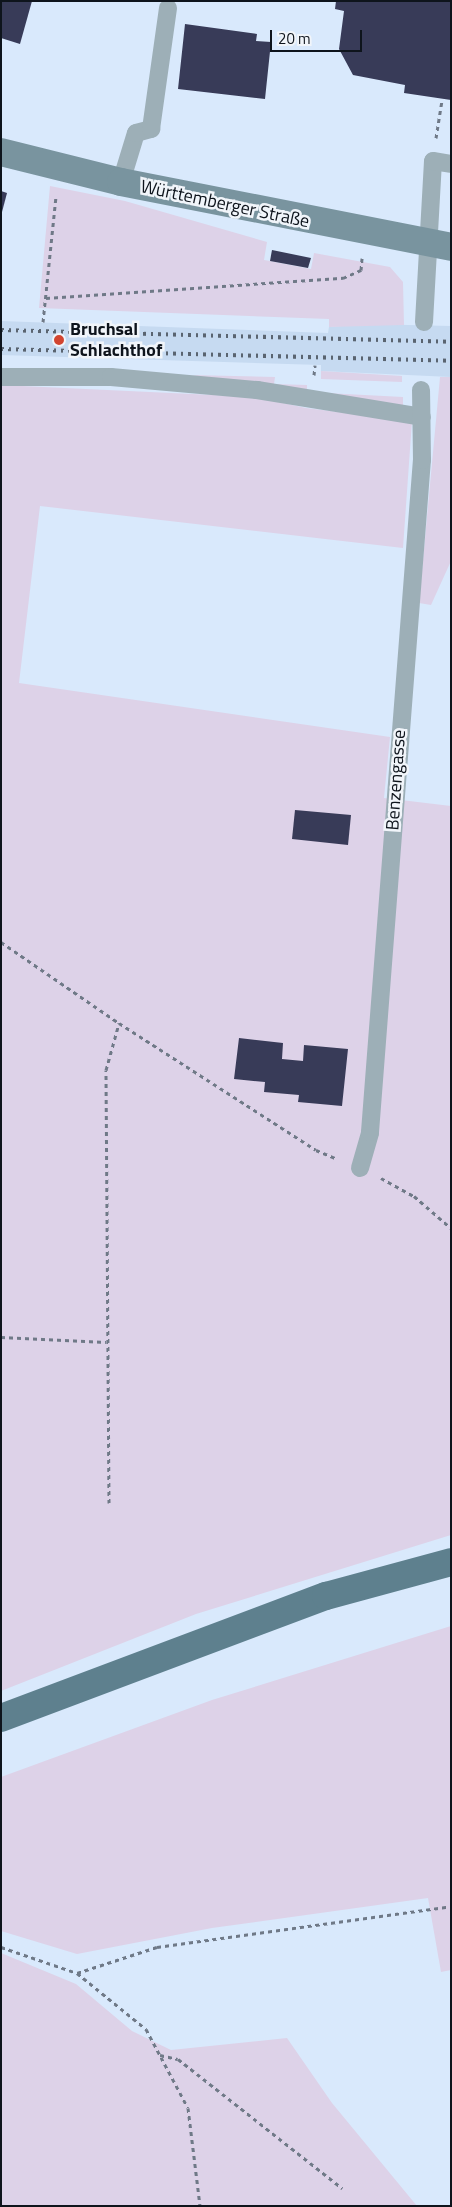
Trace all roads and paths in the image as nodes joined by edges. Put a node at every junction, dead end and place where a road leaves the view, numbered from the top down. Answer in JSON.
{"nodes":[{"id":1,"x":168,"y":8,"type":"dead end"},
{"id":2,"x":442,"y":99,"type":"dead end"},
{"id":3,"x":1,"y":152,"type":"edge"},
{"id":4,"x":433,"y":161,"type":"junction"},
{"id":5,"x":451,"y":164,"type":"edge"},
{"id":6,"x":59,"y":168,"type":"junction"},
{"id":7,"x":121,"y":182,"type":"junction"},
{"id":8,"x":365,"y":233,"type":"junction"},
{"id":9,"x":439,"y":245,"type":"edge"},
{"id":10,"x":46,"y":298,"type":"junction"},
{"id":11,"x":42,"y":322,"type":"dead end"},
{"id":12,"x":424,"y":322,"type":"dead end"},
{"id":13,"x":1,"y":377,"type":"edge"},
{"id":14,"x":421,"y":390,"type":"dead end"},
{"id":15,"x":422,"y":417,"type":"junction"},
{"id":16,"x":1,"y":942,"type":"edge"},
{"id":17,"x":118,"y":1024,"type":"junction"},
{"id":18,"x":360,"y":1168,"type":"junction"},
{"id":19,"x":451,"y":1228,"type":"edge"},
{"id":20,"x":1,"y":1337,"type":"edge"},
{"id":21,"x":106,"y":1342,"type":"junction"},
{"id":22,"x":109,"y":1503,"type":"dead end"},
{"id":23,"x":451,"y":1562,"type":"edge"},
{"id":24,"x":1,"y":1718,"type":"edge"},
{"id":25,"x":451,"y":1906,"type":"edge"},
{"id":26,"x":1,"y":1947,"type":"edge"},
{"id":27,"x":78,"y":1973,"type":"junction"},
{"id":28,"x":160,"y":2055,"type":"junction"},
{"id":29,"x":342,"y":2188,"type":"dead end"},
{"id":30,"x":200,"y":2206,"type":"edge"}],
"edges":[{"from":1,"to":7,"type":"lane"},
{"from":2,"to":4,"type":"path"},
{"from":3,"to":6,"type":"main road","name":"Württemberger Straße"},
{"from":4,"to":5,"type":"lane"},
{"from":4,"to":9,"type":"lane"},
{"from":6,"to":7,"type":"main road","name":"Württemberger Straße"},
{"from":6,"to":10,"type":"path"},
{"from":7,"to":8,"type":"main road","name":"Württemberger Straße"},
{"from":8,"to":9,"type":"main road","name":"Württemberger Straße"},
{"from":8,"to":10,"type":"path"},
{"from":9,"to":12,"type":"lane"},
{"from":10,"to":11,"type":"path"},
{"from":13,"to":15,"type":"lane"},
{"from":14,"to":15,"type":"lane","name":"Benzengasse"},
{"from":15,"to":18,"type":"lane","name":"Benzengasse"},
{"from":16,"to":17,"type":"path"},
{"from":17,"to":18,"type":"path"},
{"from":17,"to":21,"type":"path"},
{"from":18,"to":19,"type":"path"},
{"from":20,"to":21,"type":"path"},
{"from":21,"to":22,"type":"path"},
{"from":23,"to":24,"type":"main road"},
{"from":25,"to":27,"type":"path"},
{"from":26,"to":27,"type":"path"},
{"from":27,"to":28,"type":"path"},
{"from":28,"to":29,"type":"path"},
{"from":28,"to":30,"type":"path"}]}
